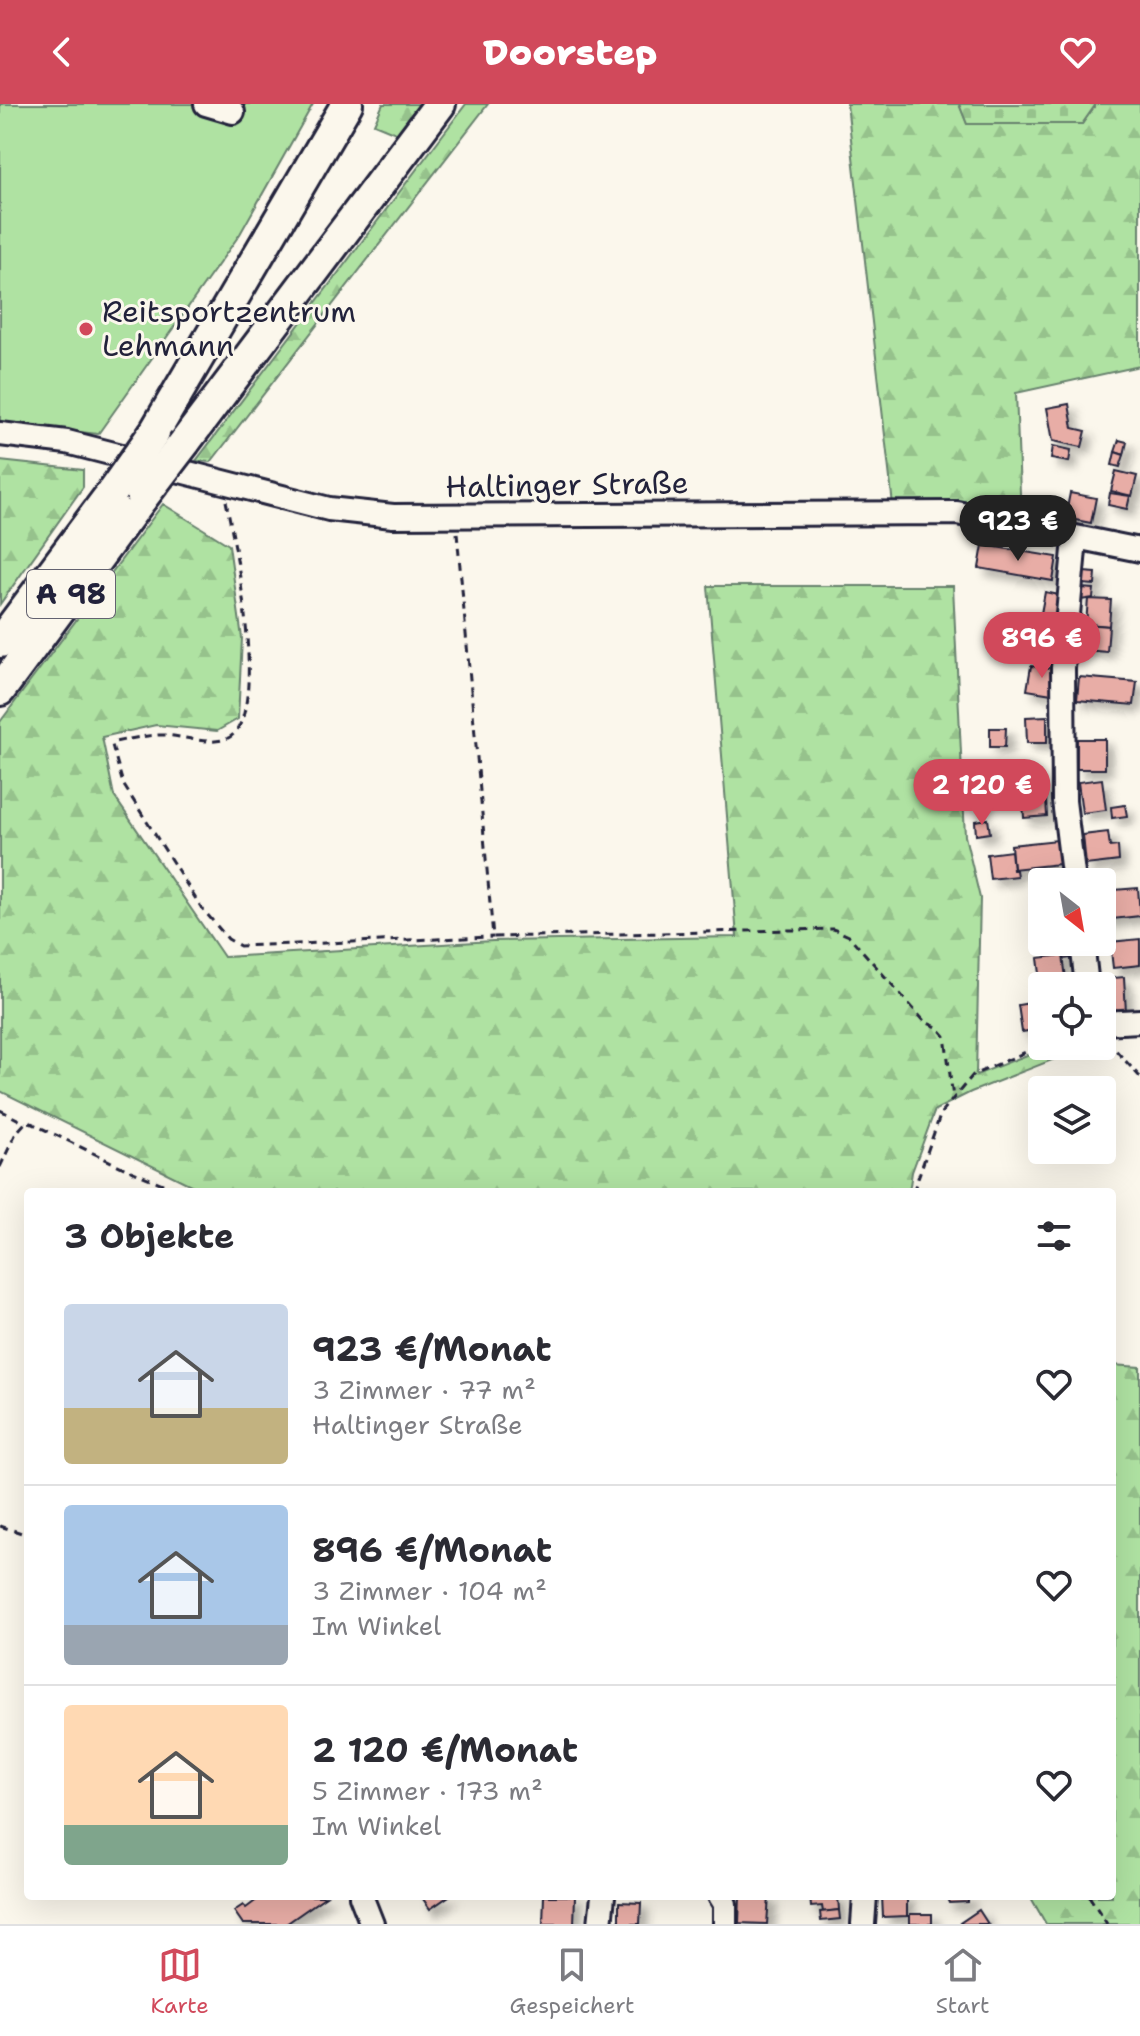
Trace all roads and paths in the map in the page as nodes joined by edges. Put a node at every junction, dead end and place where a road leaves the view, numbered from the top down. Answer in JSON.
{"nodes":[{"id":1,"x":206,"y":104,"type":"edge"},
{"id":2,"x":347,"y":104,"type":"edge"},
{"id":3,"x":440,"y":104,"type":"edge"},
{"id":4,"x":233,"y":112,"type":"dead end"},
{"id":5,"x":0,"y":434,"type":"edge"},
{"id":6,"x":226,"y":485,"type":"junction"},
{"id":7,"x":128,"y":494,"type":"junction"},
{"id":8,"x":456,"y":516,"type":"junction"},
{"id":9,"x":1075,"y":539,"type":"junction"},
{"id":10,"x":1140,"y":550,"type":"edge"},
{"id":11,"x":0,"y":642,"type":"edge"},
{"id":12,"x":0,"y":690,"type":"edge"},
{"id":13,"x":1072,"y":868,"type":"edge"},
{"id":14,"x":493,"y":937,"type":"junction"},
{"id":15,"x":1140,"y":1021,"type":"edge"},
{"id":16,"x":1116,"y":1023,"type":"edge"},
{"id":17,"x":1116,"y":1050,"type":"edge"},
{"id":18,"x":1028,"y":1051,"type":"edge"},
{"id":19,"x":1140,"y":1077,"type":"edge"},
{"id":20,"x":953,"y":1098,"type":"junction"},
{"id":21,"x":0,"y":1110,"type":"edge"},
{"id":22,"x":25,"y":1123,"type":"junction"},
{"id":23,"x":0,"y":1167,"type":"edge"},
{"id":24,"x":173,"y":1188,"type":"edge"},
{"id":25,"x":914,"y":1188,"type":"edge"},
{"id":26,"x":0,"y":1526,"type":"edge"},
{"id":27,"x":24,"y":1534,"type":"edge"},
{"id":28,"x":362,"y":1900,"type":"edge"},
{"id":29,"x":603,"y":1900,"type":"edge"},
{"id":30,"x":722,"y":1900,"type":"edge"},
{"id":31,"x":865,"y":1900,"type":"edge"},
{"id":32,"x":1092,"y":1900,"type":"edge"},
{"id":33,"x":368,"y":1922,"type":"edge"},
{"id":34,"x":600,"y":1924,"type":"edge"},
{"id":35,"x":725,"y":1924,"type":"edge"},
{"id":36,"x":863,"y":1924,"type":"edge"},
{"id":37,"x":1107,"y":1924,"type":"edge"}],
"edges":[{"from":1,"to":4,"type":"street"},
{"from":2,"to":7,"type":"highway","number":"A 98","bridge":true},
{"from":3,"to":7,"type":"highway","number":"A 98","bridge":true},
{"from":5,"to":6,"type":"street","name":"Haltinger Straße"},
{"from":6,"to":8,"type":"street","name":"Haltinger Straße"},
{"from":6,"to":14,"type":"path"},
{"from":7,"to":11,"type":"highway","number":"A 98"},
{"from":7,"to":12,"type":"highway","number":"A 98"},
{"from":8,"to":9,"type":"street","name":"Haltinger Straße"},
{"from":8,"to":14,"type":"path"},
{"from":9,"to":10,"type":"street","name":"Haltinger Straße"},
{"from":9,"to":13,"type":"street"},
{"from":14,"to":20,"type":"path"},
{"from":15,"to":16,"type":"street"},
{"from":17,"to":19,"type":"path"},
{"from":18,"to":20,"type":"path"},
{"from":20,"to":25,"type":"path"},
{"from":21,"to":22,"type":"path"},
{"from":22,"to":23,"type":"path"},
{"from":22,"to":24,"type":"path"},
{"from":26,"to":27,"type":"path"},
{"from":28,"to":33,"type":"street"},
{"from":29,"to":34,"type":"street"},
{"from":30,"to":35,"type":"street"},
{"from":31,"to":36,"type":"street"},
{"from":32,"to":37,"type":"path"}]}
